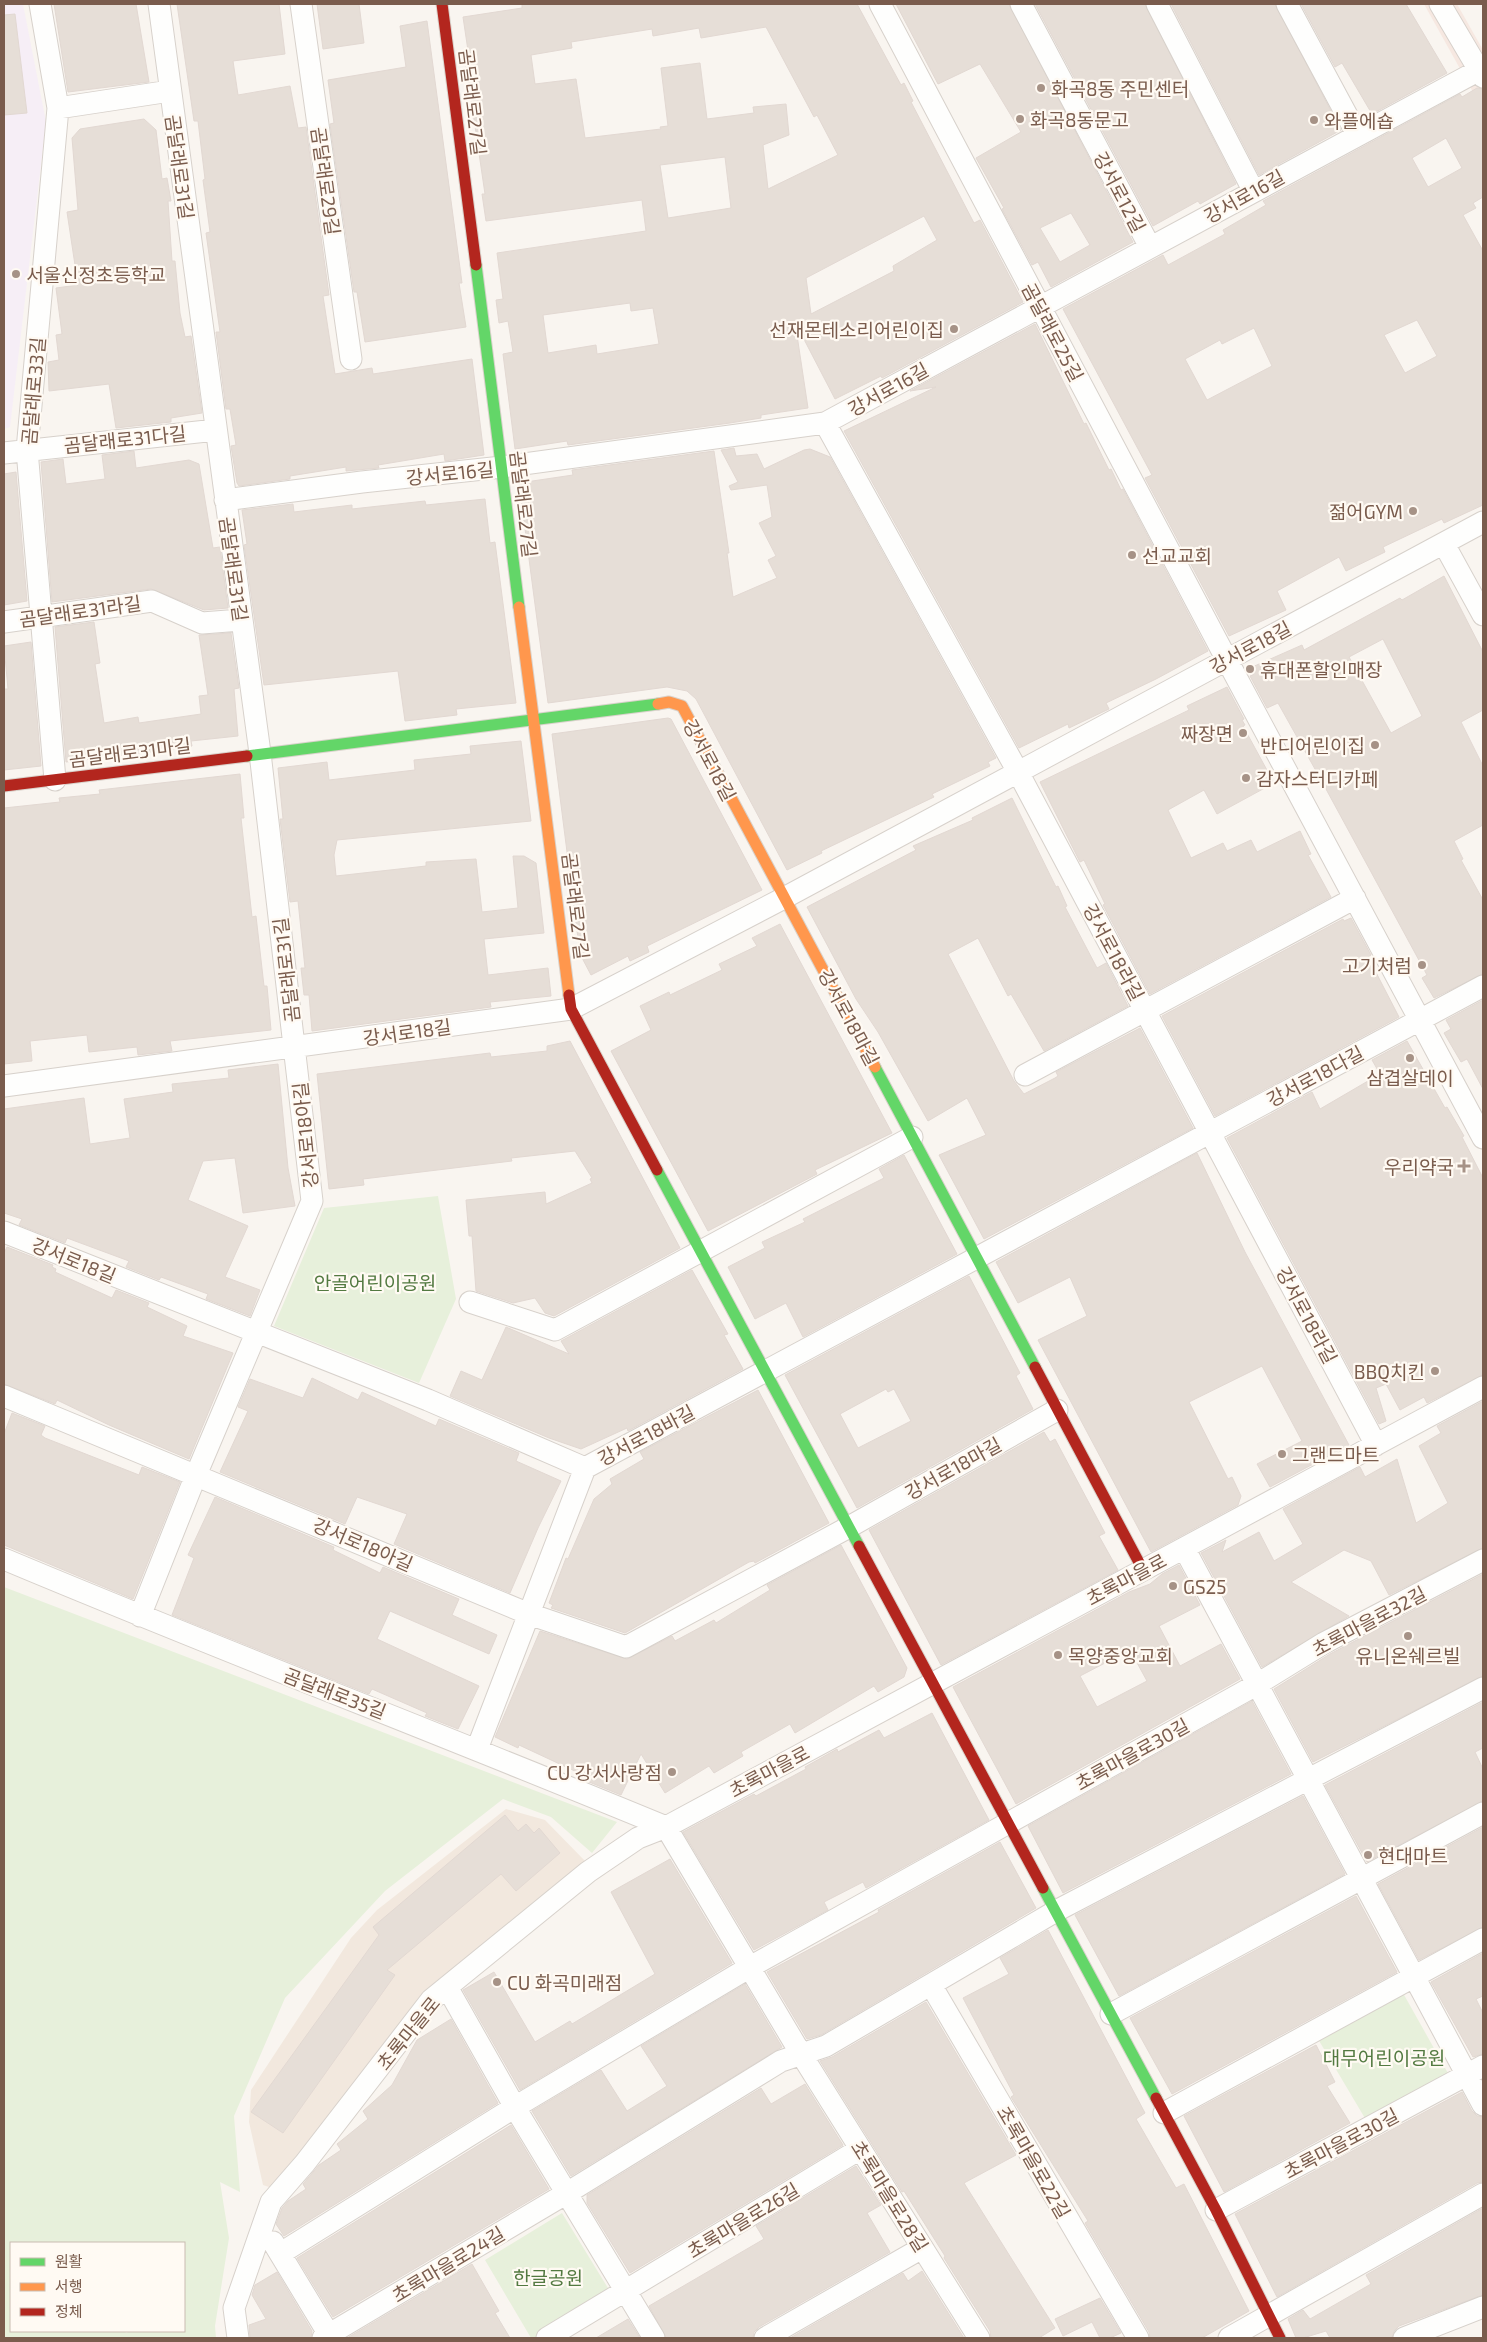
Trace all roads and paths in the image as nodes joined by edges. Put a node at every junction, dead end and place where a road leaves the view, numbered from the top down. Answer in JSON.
{"nodes":[{"id":1,"x":40,"y":4,"type":"edge"},
{"id":2,"x":159,"y":4,"type":"edge"},
{"id":3,"x":301,"y":4,"type":"edge"},
{"id":4,"x":442,"y":4,"type":"edge"},
{"id":5,"x":880,"y":4,"type":"edge"},
{"id":6,"x":1021,"y":4,"type":"edge"},
{"id":7,"x":1157,"y":4,"type":"edge"},
{"id":8,"x":1287,"y":4,"type":"edge"},
{"id":9,"x":1440,"y":4,"type":"edge"},
{"id":10,"x":1482,"y":72,"type":"edge"},
{"id":11,"x":170,"y":91,"type":"junction"},
{"id":12,"x":58,"y":108,"type":"junction"},
{"id":13,"x":1356,"y":134,"type":"junction"},
{"id":14,"x":1254,"y":190,"type":"junction"},
{"id":15,"x":1150,"y":247,"type":"junction"},
{"id":16,"x":1040,"y":307,"type":"junction"},
{"id":17,"x":351,"y":359,"type":"dead end"},
{"id":18,"x":826,"y":423,"type":"junction"},
{"id":19,"x":216,"y":430,"type":"junction"},
{"id":20,"x":27,"y":450,"type":"junction"},
{"id":21,"x":4,"y":453,"type":"edge"},
{"id":22,"x":502,"y":467,"type":"junction"},
{"id":23,"x":225,"y":500,"type":"junction"},
{"id":24,"x":1483,"y":522,"type":"edge"},
{"id":25,"x":1444,"y":544,"type":"junction"},
{"id":26,"x":39,"y":616,"type":"junction"},
{"id":27,"x":1483,"y":616,"type":"edge"},
{"id":28,"x":241,"y":620,"type":"junction"},
{"id":29,"x":4,"y":622,"type":"edge"},
{"id":30,"x":1227,"y":660,"type":"junction"},
{"id":31,"x":534,"y":721,"type":"junction"},
{"id":32,"x":260,"y":753,"type":"junction"},
{"id":33,"x":1018,"y":772,"type":"junction"},
{"id":34,"x":55,"y":780,"type":"junction"},
{"id":35,"x":4,"y":786,"type":"edge"},
{"id":36,"x":784,"y":898,"type":"junction"},
{"id":37,"x":1355,"y":898,"type":"junction"},
{"id":38,"x":1483,"y":986,"type":"edge"},
{"id":39,"x":571,"y":1009,"type":"junction"},
{"id":40,"x":1145,"y":1012,"type":"junction"},
{"id":41,"x":1420,"y":1020,"type":"junction"},
{"id":42,"x":296,"y":1047,"type":"junction"},
{"id":43,"x":1025,"y":1075,"type":"dead end"},
{"id":44,"x":4,"y":1086,"type":"edge"},
{"id":45,"x":1210,"y":1133,"type":"junction"},
{"id":46,"x":912,"y":1137,"type":"junction"},
{"id":47,"x":1483,"y":1138,"type":"edge"},
{"id":48,"x":4,"y":1232,"type":"edge"},
{"id":49,"x":700,"y":1250,"type":"junction"},
{"id":50,"x":976,"y":1258,"type":"junction"},
{"id":51,"x":470,"y":1302,"type":"dead end"},
{"id":52,"x":256,"y":1332,"type":"junction"},
{"id":53,"x":766,"y":1371,"type":"junction"},
{"id":54,"x":1483,"y":1387,"type":"edge"},
{"id":55,"x":4,"y":1396,"type":"edge"},
{"id":56,"x":1057,"y":1410,"type":"junction"},
{"id":57,"x":1376,"y":1444,"type":"junction"},
{"id":58,"x":585,"y":1468,"type":"junction"},
{"id":59,"x":196,"y":1475,"type":"junction"},
{"id":60,"x":849,"y":1526,"type":"junction"},
{"id":61,"x":1184,"y":1548,"type":"junction"},
{"id":62,"x":4,"y":1559,"type":"edge"},
{"id":63,"x":1483,"y":1560,"type":"edge"},
{"id":64,"x":1143,"y":1570,"type":"junction"},
{"id":65,"x":529,"y":1614,"type":"junction"},
{"id":66,"x":140,"y":1616,"type":"junction"},
{"id":67,"x":933,"y":1683,"type":"junction"},
{"id":68,"x":1256,"y":1684,"type":"junction"},
{"id":69,"x":1483,"y":1688,"type":"edge"},
{"id":70,"x":477,"y":1748,"type":"junction"},
{"id":71,"x":1307,"y":1779,"type":"junction"},
{"id":72,"x":1483,"y":1814,"type":"edge"},
{"id":73,"x":1008,"y":1823,"type":"junction"},
{"id":74,"x":666,"y":1827,"type":"junction"},
{"id":75,"x":1361,"y":1879,"type":"junction"},
{"id":76,"x":1056,"y":1911,"type":"junction"},
{"id":77,"x":1483,"y":1939,"type":"edge"},
{"id":78,"x":750,"y":1967,"type":"junction"},
{"id":79,"x":1413,"y":1977,"type":"junction"},
{"id":80,"x":930,"y":1985,"type":"junction"},
{"id":81,"x":447,"y":1987,"type":"junction"},
{"id":82,"x":1111,"y":2014,"type":"junction"},
{"id":83,"x":801,"y":2054,"type":"junction"},
{"id":84,"x":1475,"y":2070,"type":"edge"},
{"id":85,"x":1483,"y":2105,"type":"edge"},
{"id":86,"x":515,"y":2107,"type":"junction"},
{"id":87,"x":1164,"y":2113,"type":"junction"},
{"id":88,"x":860,"y":2149,"type":"junction"},
{"id":89,"x":567,"y":2193,"type":"junction"},
{"id":90,"x":1483,"y":2194,"type":"edge"},
{"id":91,"x":1216,"y":2210,"type":"junction"},
{"id":92,"x":263,"y":2226,"type":"junction"},
{"id":93,"x":922,"y":2248,"type":"junction"},
{"id":94,"x":281,"y":2253,"type":"junction"},
{"id":95,"x":625,"y":2291,"type":"junction"},
{"id":96,"x":1483,"y":2307,"type":"edge"},
{"id":97,"x":1268,"y":2315,"type":"junction"},
{"id":98,"x":328,"y":2337,"type":"edge"},
{"id":99,"x":238,"y":2338,"type":"edge"},
{"id":100,"x":547,"y":2338,"type":"edge"},
{"id":101,"x":654,"y":2338,"type":"edge"},
{"id":102,"x":766,"y":2338,"type":"edge"},
{"id":103,"x":979,"y":2338,"type":"edge"},
{"id":104,"x":1138,"y":2338,"type":"edge"},
{"id":105,"x":1229,"y":2338,"type":"edge"},
{"id":106,"x":1280,"y":2338,"type":"edge"},
{"id":107,"x":1404,"y":2338,"type":"edge"}],
"edges":[{"from":1,"to":12,"type":"street","name":"곰달래로33길"},
{"from":2,"to":11,"type":"street","name":"곰달래로31길"},
{"from":3,"to":17,"type":"street","name":"곰달래로29길"},
{"from":4,"to":22,"type":"street","name":"곰달래로27길"},
{"from":5,"to":16,"type":"street","name":"곰달래로25길"},
{"from":6,"to":15,"type":"street","name":"강서로12길"},
{"from":7,"to":14,"type":"street"},
{"from":8,"to":13,"type":"street"},
{"from":9,"to":10,"type":"street"},
{"from":10,"to":13,"type":"street","name":"강서로16길"},
{"from":11,"to":12,"type":"street","name":"곰달래로31길"},
{"from":11,"to":19,"type":"street","name":"곰달래로31길"},
{"from":12,"to":20,"type":"street","name":"곰달래로33길"},
{"from":13,"to":14,"type":"street","name":"강서로16길"},
{"from":14,"to":15,"type":"street","name":"강서로16길"},
{"from":15,"to":16,"type":"street","name":"강서로16길"},
{"from":16,"to":18,"type":"street","name":"강서로16길"},
{"from":16,"to":30,"type":"street","name":"곰달래로25길"},
{"from":18,"to":22,"type":"street","name":"강서로16길"},
{"from":18,"to":33,"type":"street"},
{"from":19,"to":20,"type":"street","name":"곰달래로31다길"},
{"from":19,"to":23,"type":"street","name":"곰달래로31길"},
{"from":20,"to":21,"type":"street","name":"곰달래로31다길"},
{"from":20,"to":26,"type":"street","name":"곰달래로33길"},
{"from":22,"to":23,"type":"street","name":"강서로16길"},
{"from":22,"to":31,"type":"street","name":"곰달래로27길"},
{"from":23,"to":28,"type":"street","name":"곰달래로31길"},
{"from":24,"to":25,"type":"street","name":"강서로18길"},
{"from":25,"to":27,"type":"street"},
{"from":25,"to":30,"type":"street","name":"강서로18길"},
{"from":26,"to":28,"type":"street","name":"곰달래로31라길"},
{"from":26,"to":29,"type":"street","name":"곰달래로31라길"},
{"from":26,"to":34,"type":"street","name":"곰달래로33길"},
{"from":28,"to":32,"type":"street","name":"곰달래로31길"},
{"from":30,"to":33,"type":"street","name":"강서로18길"},
{"from":30,"to":37,"type":"street"},
{"from":31,"to":32,"type":"street","name":"강서로18길"},
{"from":31,"to":36,"type":"street","name":"강서로18길"},
{"from":31,"to":39,"type":"street","name":"곰달래로27길"},
{"from":32,"to":34,"type":"street","name":"곰달래로31마길"},
{"from":32,"to":42,"type":"street","name":"곰달래로31길"},
{"from":33,"to":36,"type":"street","name":"강서로18길"},
{"from":33,"to":40,"type":"street","name":"강서로18라길"},
{"from":34,"to":35,"type":"street","name":"곰달래로31마길"},
{"from":36,"to":39,"type":"street","name":"강서로18길"},
{"from":36,"to":46,"type":"street","name":"강서로18마길"},
{"from":37,"to":40,"type":"street"},
{"from":37,"to":41,"type":"street"},
{"from":38,"to":41,"type":"street","name":"강서로18다길"},
{"from":39,"to":42,"type":"street","name":"강서로18길"},
{"from":39,"to":49,"type":"street"},
{"from":40,"to":43,"type":"street"},
{"from":40,"to":45,"type":"street","name":"강서로18라길"},
{"from":41,"to":45,"type":"street","name":"강서로18다길"},
{"from":41,"to":47,"type":"street"},
{"from":42,"to":44,"type":"street","name":"강서로18길"},
{"from":42,"to":52,"type":"street","name":"강서로18아길"},
{"from":45,"to":50,"type":"street"},
{"from":45,"to":57,"type":"street","name":"강서로18라길"},
{"from":46,"to":49,"type":"street"},
{"from":46,"to":50,"type":"street","name":"강서로18마길"},
{"from":48,"to":52,"type":"street","name":"강서로18길"},
{"from":49,"to":51,"type":"street"},
{"from":49,"to":53,"type":"street"},
{"from":50,"to":53,"type":"street"},
{"from":50,"to":56,"type":"street","name":"강서로18마길"},
{"from":52,"to":58,"type":"street"},
{"from":52,"to":59,"type":"street","name":"강서로18아길"},
{"from":53,"to":58,"type":"street","name":"강서로18바길"},
{"from":53,"to":60,"type":"street"},
{"from":54,"to":57,"type":"street","name":"초록마을로"},
{"from":55,"to":59,"type":"street","name":"강서로18아길"},
{"from":56,"to":60,"type":"street","name":"강서로18마길"},
{"from":56,"to":64,"type":"street","name":"강서로18마길"},
{"from":57,"to":61,"type":"street","name":"초록마을로"},
{"from":58,"to":65,"type":"street","name":"강서로18바길"},
{"from":59,"to":65,"type":"street","name":"강서로18아길"},
{"from":59,"to":66,"type":"street","name":"강서로18아길"},
{"from":60,"to":65,"type":"street"},
{"from":60,"to":67,"type":"street"},
{"from":61,"to":64,"type":"street","name":"초록마을로"},
{"from":61,"to":68,"type":"street"},
{"from":62,"to":66,"type":"street","name":"곰달래로35길"},
{"from":63,"to":68,"type":"street","name":"초록마을로32길"},
{"from":64,"to":67,"type":"street","name":"초록마을로"},
{"from":65,"to":70,"type":"street","name":"강서로18바길"},
{"from":66,"to":70,"type":"street","name":"곰달래로35길"},
{"from":67,"to":73,"type":"street"},
{"from":67,"to":74,"type":"street","name":"초록마을로"},
{"from":68,"to":71,"type":"street"},
{"from":68,"to":73,"type":"street","name":"초록마을로30길"},
{"from":69,"to":71,"type":"street"},
{"from":70,"to":74,"type":"street","name":"곰달래로35길"},
{"from":71,"to":75,"type":"street"},
{"from":71,"to":76,"type":"street"},
{"from":72,"to":75,"type":"street"},
{"from":73,"to":76,"type":"street"},
{"from":73,"to":78,"type":"street"},
{"from":74,"to":78,"type":"street","name":"초록마을로28길"},
{"from":74,"to":81,"type":"street","name":"초록마을로"},
{"from":75,"to":79,"type":"street"},
{"from":75,"to":82,"type":"street"},
{"from":76,"to":80,"type":"street"},
{"from":76,"to":82,"type":"street"},
{"from":77,"to":79,"type":"street"},
{"from":78,"to":83,"type":"street","name":"초록마을로28길"},
{"from":78,"to":86,"type":"street"},
{"from":79,"to":84,"type":"street"},
{"from":79,"to":87,"type":"street"},
{"from":80,"to":83,"type":"street"},
{"from":80,"to":104,"type":"street","name":"초록마을로22길"},
{"from":81,"to":86,"type":"street"},
{"from":81,"to":92,"type":"street","name":"초록마을로"},
{"from":82,"to":87,"type":"street"},
{"from":83,"to":88,"type":"street","name":"초록마을로28길"},
{"from":83,"to":89,"type":"street"},
{"from":84,"to":85,"type":"street"},
{"from":84,"to":91,"type":"street","name":"초록마을로30길"},
{"from":86,"to":89,"type":"street"},
{"from":86,"to":94,"type":"street"},
{"from":87,"to":91,"type":"street"},
{"from":88,"to":93,"type":"street","name":"초록마을로28길"},
{"from":88,"to":95,"type":"street","name":"초록마을로26길"},
{"from":89,"to":95,"type":"street"},
{"from":89,"to":98,"type":"street","name":"초록마을로24길"},
{"from":90,"to":97,"type":"street"},
{"from":91,"to":97,"type":"street"},
{"from":92,"to":94,"type":"street","name":"초록마을로24길"},
{"from":92,"to":99,"type":"street","name":"초록마을로"},
{"from":93,"to":102,"type":"street"},
{"from":93,"to":103,"type":"street","name":"초록마을로28길"},
{"from":94,"to":98,"type":"street","name":"초록마을로24길"},
{"from":95,"to":100,"type":"street"},
{"from":95,"to":101,"type":"street"},
{"from":96,"to":107,"type":"street"},
{"from":97,"to":105,"type":"street"},
{"from":97,"to":106,"type":"street"}]}
